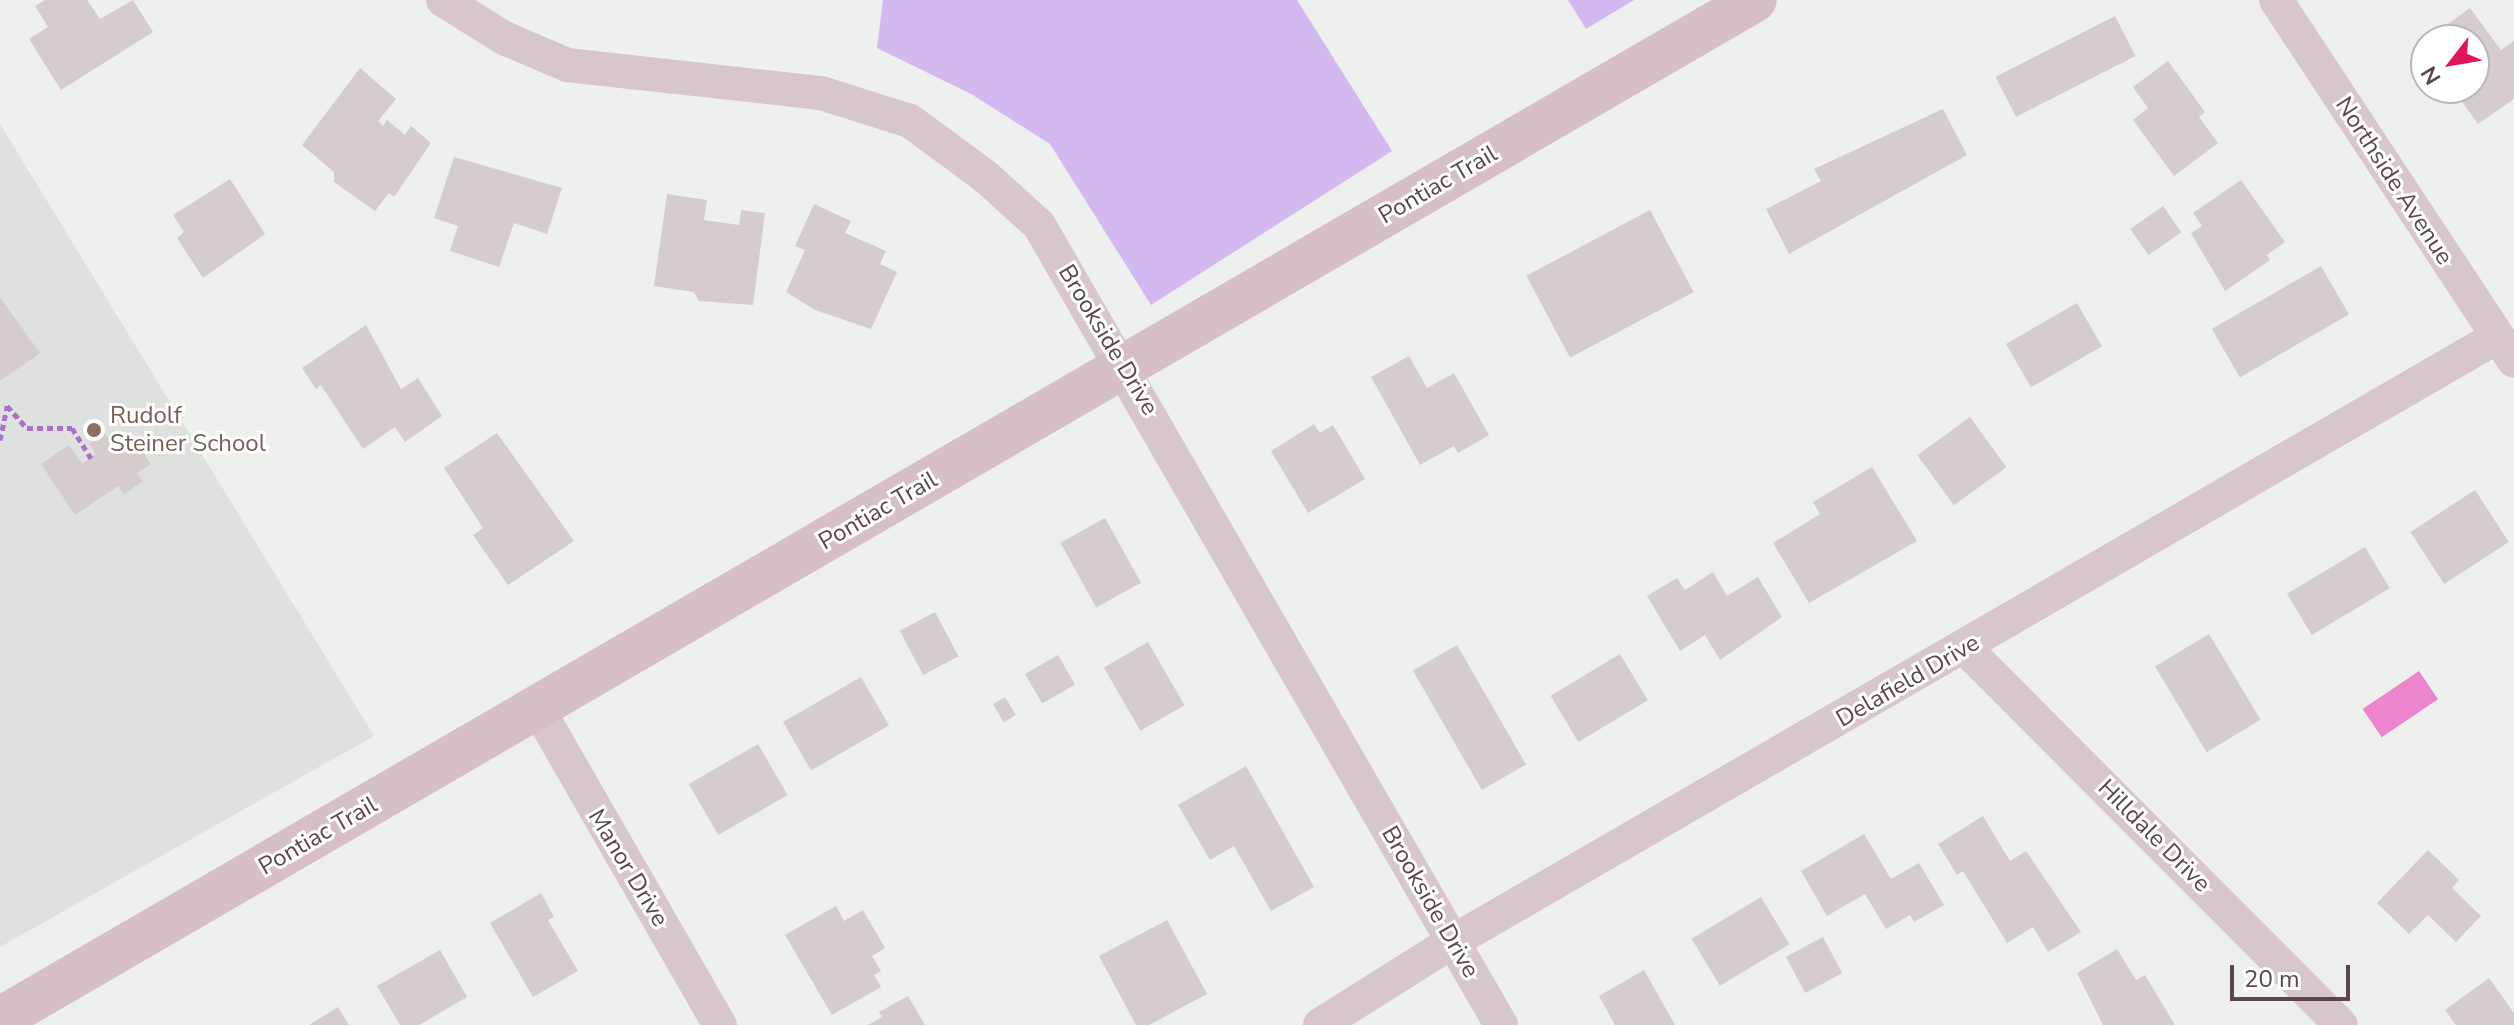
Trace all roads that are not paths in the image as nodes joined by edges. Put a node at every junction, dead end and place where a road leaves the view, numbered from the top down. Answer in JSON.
{"nodes":[{"id":1,"x":443,"y":0,"type":"edge"},
{"id":2,"x":1755,"y":0,"type":"edge"},
{"id":3,"x":2276,"y":0,"type":"edge"},
{"id":4,"x":2506,"y":349,"type":"edge"},
{"id":5,"x":1125,"y":367,"type":"junction"},
{"id":6,"x":1965,"y":648,"type":"junction"},
{"id":7,"x":538,"y":709,"type":"junction"},
{"id":8,"x":1452,"y":942,"type":"junction"},
{"id":9,"x":0,"y":1019,"type":"edge"},
{"id":10,"x":720,"y":1025,"type":"edge"},
{"id":11,"x":1320,"y":1025,"type":"edge"},
{"id":12,"x":1501,"y":1025,"type":"edge"},
{"id":13,"x":2341,"y":1025,"type":"edge"}],
"edges":[{"from":1,"to":5,"type":"street","name":"Brookside Drive"},
{"from":2,"to":5,"type":"main road","name":"Pontiac Trail"},
{"from":3,"to":4,"type":"street","name":"Northside Avenue"},
{"from":4,"to":6,"type":"street","name":"Delafield Drive"},
{"from":5,"to":7,"type":"main road","name":"Pontiac Trail"},
{"from":5,"to":8,"type":"street","name":"Brookside Drive"},
{"from":6,"to":8,"type":"street","name":"Delafield Drive"},
{"from":6,"to":13,"type":"street","name":"Hilldale Drive"},
{"from":7,"to":9,"type":"main road","name":"Pontiac Trail"},
{"from":7,"to":10,"type":"street","name":"Manor Drive"},
{"from":8,"to":11,"type":"street","name":"Delafield Drive"},
{"from":8,"to":12,"type":"street","name":"Brookside Drive"}]}
